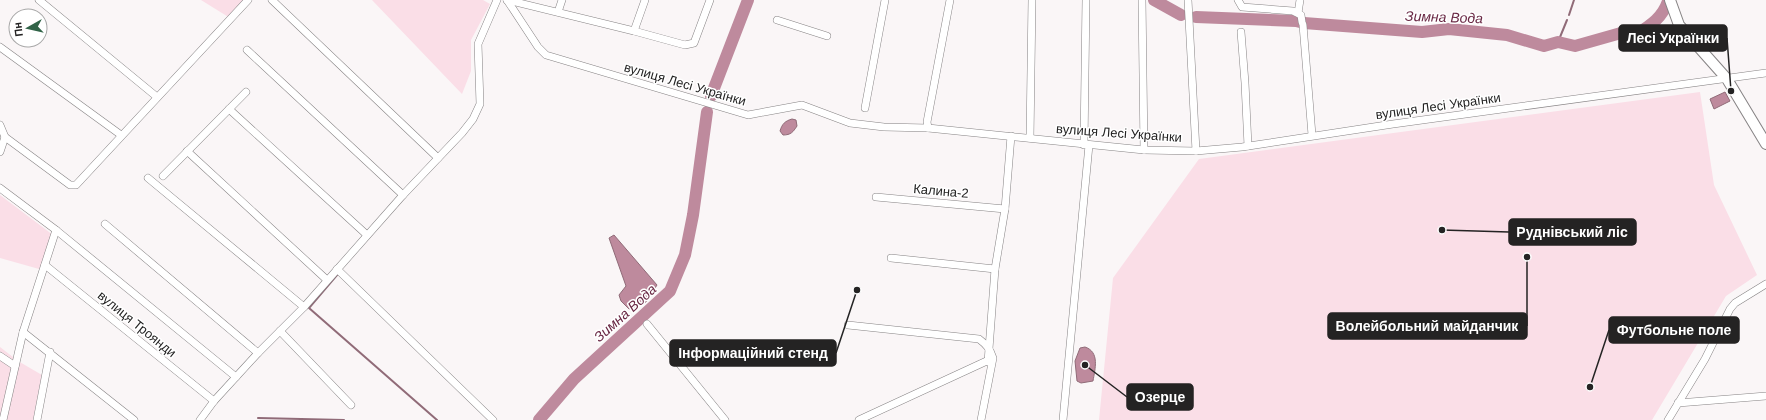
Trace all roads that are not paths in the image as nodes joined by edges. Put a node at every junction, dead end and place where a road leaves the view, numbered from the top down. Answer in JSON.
{"nodes":[{"id":1,"x":39,"y":0,"type":"edge"},
{"id":2,"x":248,"y":0,"type":"edge"},
{"id":3,"x":272,"y":0,"type":"edge"},
{"id":4,"x":497,"y":0,"type":"edge"},
{"id":5,"x":507,"y":0,"type":"edge"},
{"id":6,"x":562,"y":0,"type":"edge"},
{"id":7,"x":645,"y":0,"type":"edge"},
{"id":8,"x":710,"y":0,"type":"edge"},
{"id":9,"x":885,"y":0,"type":"edge"},
{"id":10,"x":950,"y":0,"type":"edge"},
{"id":11,"x":1032,"y":0,"type":"edge"},
{"id":12,"x":1086,"y":0,"type":"edge"},
{"id":13,"x":1142,"y":0,"type":"edge"},
{"id":14,"x":1188,"y":0,"type":"edge"},
{"id":15,"x":1238,"y":0,"type":"edge"},
{"id":16,"x":1300,"y":0,"type":"edge"},
{"id":17,"x":1670,"y":0,"type":"edge"},
{"id":18,"x":558,"y":12,"type":"junction"},
{"id":19,"x":1298,"y":13,"type":"junction"},
{"id":20,"x":777,"y":20,"type":"dead end"},
{"id":21,"x":634,"y":31,"type":"junction"},
{"id":22,"x":1241,"y":32,"type":"dead end"},
{"id":23,"x":827,"y":36,"type":"dead end"},
{"id":24,"x":0,"y":46,"type":"edge"},
{"id":25,"x":247,"y":50,"type":"dead end"},
{"id":26,"x":1766,"y":73,"type":"edge"},
{"id":27,"x":1727,"y":79,"type":"junction"},
{"id":28,"x":246,"y":92,"type":"dead end"},
{"id":29,"x":157,"y":97,"type":"junction"},
{"id":30,"x":865,"y":108,"type":"dead end"},
{"id":31,"x":229,"y":109,"type":"junction"},
{"id":32,"x":0,"y":125,"type":"edge"},
{"id":33,"x":928,"y":128,"type":"junction"},
{"id":34,"x":121,"y":135,"type":"junction"},
{"id":35,"x":1312,"y":135,"type":"junction"},
{"id":36,"x":1011,"y":136,"type":"junction"},
{"id":37,"x":5,"y":137,"type":"junction"},
{"id":38,"x":1030,"y":138,"type":"junction"},
{"id":39,"x":1766,"y":144,"type":"edge"},
{"id":40,"x":1087,"y":145,"type":"junction"},
{"id":41,"x":1248,"y":146,"type":"junction"},
{"id":42,"x":1144,"y":150,"type":"junction"},
{"id":43,"x":187,"y":151,"type":"junction"},
{"id":44,"x":1196,"y":151,"type":"junction"},
{"id":45,"x":0,"y":152,"type":"edge"},
{"id":46,"x":438,"y":158,"type":"junction"},
{"id":47,"x":163,"y":176,"type":"dead end"},
{"id":48,"x":148,"y":178,"type":"dead end"},
{"id":49,"x":0,"y":188,"type":"edge"},
{"id":50,"x":403,"y":195,"type":"junction"},
{"id":51,"x":876,"y":197,"type":"dead end"},
{"id":52,"x":1005,"y":209,"type":"junction"},
{"id":53,"x":105,"y":224,"type":"dead end"},
{"id":54,"x":56,"y":230,"type":"junction"},
{"id":55,"x":367,"y":235,"type":"junction"},
{"id":56,"x":891,"y":258,"type":"dead end"},
{"id":57,"x":45,"y":264,"type":"junction"},
{"id":58,"x":337,"y":269,"type":"junction"},
{"id":59,"x":995,"y":269,"type":"junction"},
{"id":60,"x":327,"y":280,"type":"junction"},
{"id":61,"x":1766,"y":284,"type":"edge"},
{"id":62,"x":304,"y":307,"type":"junction"},
{"id":63,"x":647,"y":324,"type":"dead end"},
{"id":64,"x":848,"y":325,"type":"dead end"},
{"id":65,"x":280,"y":331,"type":"junction"},
{"id":66,"x":23,"y":332,"type":"junction"},
{"id":67,"x":990,"y":349,"type":"junction"},
{"id":68,"x":50,"y":352,"type":"junction"},
{"id":69,"x":258,"y":352,"type":"junction"},
{"id":70,"x":0,"y":356,"type":"edge"},
{"id":71,"x":990,"y":360,"type":"junction"},
{"id":72,"x":15,"y":366,"type":"junction"},
{"id":73,"x":236,"y":377,"type":"junction"},
{"id":74,"x":1766,"y":396,"type":"edge"},
{"id":75,"x":214,"y":401,"type":"junction"},
{"id":76,"x":1678,"y":403,"type":"junction"},
{"id":77,"x":351,"y":405,"type":"dead end"},
{"id":78,"x":3,"y":420,"type":"edge"},
{"id":79,"x":37,"y":420,"type":"edge"},
{"id":80,"x":134,"y":420,"type":"edge"},
{"id":81,"x":200,"y":420,"type":"edge"},
{"id":82,"x":493,"y":420,"type":"edge"},
{"id":83,"x":725,"y":420,"type":"edge"},
{"id":84,"x":859,"y":420,"type":"edge"},
{"id":85,"x":981,"y":420,"type":"edge"},
{"id":86,"x":1063,"y":420,"type":"edge"},
{"id":87,"x":1668,"y":420,"type":"edge"}],
"edges":[{"from":1,"to":29,"type":"street"},
{"from":2,"to":29,"type":"street"},
{"from":3,"to":46,"type":"street"},
{"from":4,"to":46,"type":"street"},
{"from":5,"to":18,"type":"street"},
{"from":5,"to":33,"type":"street","name":"вулиця Лесі Українки"},
{"from":6,"to":18,"type":"street"},
{"from":7,"to":21,"type":"street"},
{"from":8,"to":21,"type":"street"},
{"from":9,"to":30,"type":"street"},
{"from":10,"to":33,"type":"street"},
{"from":11,"to":38,"type":"street"},
{"from":12,"to":40,"type":"street"},
{"from":13,"to":42,"type":"street"},
{"from":14,"to":44,"type":"street"},
{"from":15,"to":19,"type":"street"},
{"from":16,"to":19,"type":"street"},
{"from":17,"to":27,"type":"street"},
{"from":18,"to":21,"type":"street"},
{"from":19,"to":35,"type":"street"},
{"from":20,"to":23,"type":"street"},
{"from":22,"to":41,"type":"street"},
{"from":24,"to":34,"type":"street"},
{"from":25,"to":50,"type":"street"},
{"from":26,"to":27,"type":"street","name":"вулиця Лесі Українки"},
{"from":27,"to":35,"type":"street","name":"вулиця Лесі Українки"},
{"from":27,"to":39,"type":"street"},
{"from":28,"to":31,"type":"street"},
{"from":29,"to":34,"type":"street"},
{"from":31,"to":43,"type":"street"},
{"from":31,"to":55,"type":"street"},
{"from":32,"to":37,"type":"street"},
{"from":33,"to":36,"type":"street","name":"вулиця Лесі Українки"},
{"from":34,"to":37,"type":"street"},
{"from":35,"to":41,"type":"street","name":"вулиця Лесі Українки"},
{"from":36,"to":38,"type":"street","name":"вулиця Лесі Українки"},
{"from":36,"to":52,"type":"street"},
{"from":37,"to":45,"type":"street"},
{"from":38,"to":40,"type":"street","name":"вулиця Лесі Українки"},
{"from":40,"to":42,"type":"street","name":"вулиця Лесі Українки"},
{"from":40,"to":86,"type":"street"},
{"from":41,"to":44,"type":"street","name":"вулиця Лесі Українки"},
{"from":42,"to":44,"type":"street","name":"вулиця Лесі Українки"},
{"from":43,"to":47,"type":"street"},
{"from":43,"to":60,"type":"street"},
{"from":46,"to":50,"type":"street"},
{"from":48,"to":62,"type":"street"},
{"from":49,"to":54,"type":"street"},
{"from":50,"to":55,"type":"street"},
{"from":51,"to":52,"type":"street","name":"Калина-2"},
{"from":52,"to":59,"type":"street"},
{"from":53,"to":69,"type":"street"},
{"from":54,"to":57,"type":"street"},
{"from":54,"to":73,"type":"street"},
{"from":55,"to":58,"type":"street"},
{"from":56,"to":59,"type":"street"},
{"from":57,"to":66,"type":"street"},
{"from":57,"to":75,"type":"street","name":"вулиця Троянди"},
{"from":58,"to":60,"type":"street"},
{"from":58,"to":82,"type":"street"},
{"from":59,"to":67,"type":"street"},
{"from":60,"to":62,"type":"street"},
{"from":61,"to":76,"type":"street"},
{"from":62,"to":65,"type":"street"},
{"from":63,"to":83,"type":"street"},
{"from":64,"to":67,"type":"street"},
{"from":65,"to":69,"type":"street"},
{"from":65,"to":77,"type":"street"},
{"from":66,"to":68,"type":"street"},
{"from":66,"to":72,"type":"street"},
{"from":67,"to":71,"type":"street"},
{"from":68,"to":79,"type":"street"},
{"from":68,"to":80,"type":"street"},
{"from":69,"to":73,"type":"street"},
{"from":70,"to":72,"type":"street"},
{"from":71,"to":84,"type":"street"},
{"from":71,"to":85,"type":"street"},
{"from":72,"to":78,"type":"street"},
{"from":73,"to":75,"type":"street"},
{"from":74,"to":76,"type":"street"},
{"from":75,"to":81,"type":"street"},
{"from":76,"to":87,"type":"street"}]}
